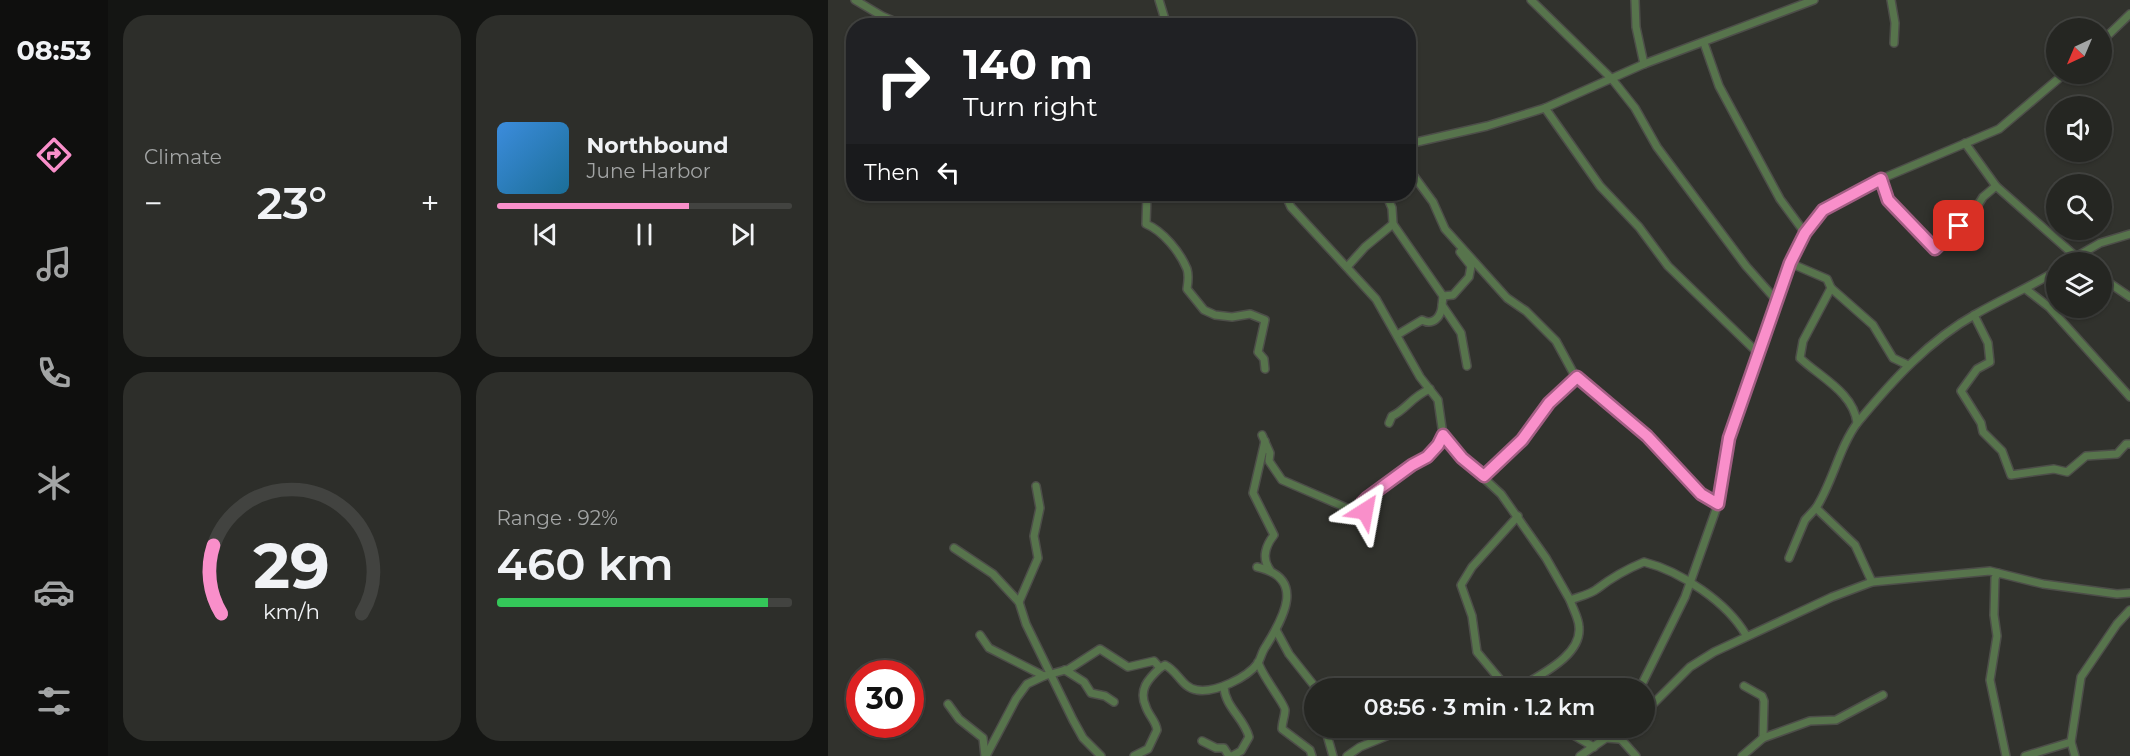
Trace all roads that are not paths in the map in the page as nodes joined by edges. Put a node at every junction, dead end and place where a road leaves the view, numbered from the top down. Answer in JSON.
{"nodes":[{"id":1,"x":855,"y":0,"type":"edge"},
{"id":2,"x":1159,"y":0,"type":"edge"},
{"id":3,"x":1531,"y":0,"type":"edge"},
{"id":4,"x":1635,"y":0,"type":"edge"},
{"id":5,"x":1814,"y":0,"type":"edge"},
{"id":6,"x":1891,"y":0,"type":"edge"},
{"id":7,"x":2130,"y":14,"type":"edge"},
{"id":8,"x":882,"y":18,"type":"edge"},
{"id":9,"x":1165,"y":18,"type":"edge"},
{"id":10,"x":2112,"y":31,"type":"edge"},
{"id":11,"x":1894,"y":42,"type":"dead end"},
{"id":12,"x":1704,"y":43,"type":"junction"},
{"id":13,"x":1644,"y":64,"type":"junction"},
{"id":14,"x":1612,"y":80,"type":"junction"},
{"id":15,"x":2050,"y":84,"type":"edge"},
{"id":16,"x":1545,"y":108,"type":"junction"},
{"id":17,"x":1416,"y":142,"type":"edge"},
{"id":18,"x":1965,"y":143,"type":"junction"},
{"id":19,"x":1416,"y":179,"type":"edge"},
{"id":20,"x":1881,"y":179,"type":"junction"},
{"id":21,"x":1996,"y":186,"type":"junction"},
{"id":22,"x":1147,"y":201,"type":"edge"},
{"id":23,"x":1288,"y":201,"type":"edge"},
{"id":24,"x":1389,"y":201,"type":"edge"},
{"id":25,"x":1393,"y":224,"type":"junction"},
{"id":26,"x":1446,"y":229,"type":"junction"},
{"id":27,"x":1805,"y":233,"type":"junction"},
{"id":28,"x":2130,"y":234,"type":"edge"},
{"id":29,"x":2070,"y":252,"type":"edge"},
{"id":30,"x":2082,"y":252,"type":"edge"},
{"id":31,"x":1790,"y":263,"type":"junction"},
{"id":32,"x":1347,"y":267,"type":"junction"},
{"id":33,"x":2046,"y":277,"type":"edge"},
{"id":34,"x":2112,"y":285,"type":"edge"},
{"id":35,"x":1831,"y":288,"type":"junction"},
{"id":36,"x":2026,"y":290,"type":"junction"},
{"id":37,"x":1443,"y":296,"type":"junction"},
{"id":38,"x":2130,"y":297,"type":"edge"},
{"id":39,"x":1778,"y":301,"type":"junction"},
{"id":40,"x":1443,"y":306,"type":"junction"},
{"id":41,"x":1974,"y":315,"type":"junction"},
{"id":42,"x":1397,"y":335,"type":"junction"},
{"id":43,"x":1760,"y":355,"type":"junction"},
{"id":44,"x":1908,"y":365,"type":"junction"},
{"id":45,"x":1467,"y":366,"type":"dead end"},
{"id":46,"x":1265,"y":369,"type":"dead end"},
{"id":47,"x":1577,"y":377,"type":"junction"},
{"id":48,"x":1430,"y":389,"type":"junction"},
{"id":49,"x":2130,"y":398,"type":"edge"},
{"id":50,"x":1856,"y":413,"type":"junction"},
{"id":51,"x":1866,"y":414,"type":"junction"},
{"id":52,"x":1389,"y":423,"type":"dead end"},
{"id":53,"x":1857,"y":423,"type":"junction"},
{"id":54,"x":1443,"y":435,"type":"junction"},
{"id":55,"x":2130,"y":444,"type":"edge"},
{"id":56,"x":1484,"y":476,"type":"junction"},
{"id":57,"x":1036,"y":486,"type":"dead end"},
{"id":58,"x":1718,"y":504,"type":"junction"},
{"id":59,"x":1816,"y":508,"type":"junction"},
{"id":60,"x":1518,"y":516,"type":"junction"},
{"id":61,"x":954,"y":548,"type":"dead end"},
{"id":62,"x":1789,"y":558,"type":"dead end"},
{"id":63,"x":1257,"y":567,"type":"dead end"},
{"id":64,"x":1270,"y":570,"type":"junction"},
{"id":65,"x":1998,"y":573,"type":"junction"},
{"id":66,"x":1690,"y":581,"type":"junction"},
{"id":67,"x":1872,"y":582,"type":"junction"},
{"id":68,"x":2130,"y":593,"type":"edge"},
{"id":69,"x":1570,"y":600,"type":"junction"},
{"id":70,"x":1019,"y":602,"type":"junction"},
{"id":71,"x":2130,"y":610,"type":"edge"},
{"id":72,"x":1276,"y":630,"type":"junction"},
{"id":73,"x":980,"y":635,"type":"dead end"},
{"id":74,"x":1746,"y":635,"type":"junction"},
{"id":75,"x":1258,"y":662,"type":"junction"},
{"id":76,"x":1160,"y":668,"type":"junction"},
{"id":77,"x":1065,"y":670,"type":"junction"},
{"id":78,"x":1053,"y":675,"type":"junction"},
{"id":79,"x":1044,"y":676,"type":"junction"},
{"id":80,"x":1308,"y":678,"type":"edge"},
{"id":81,"x":1499,"y":678,"type":"edge"},
{"id":82,"x":1534,"y":678,"type":"edge"},
{"id":83,"x":1645,"y":678,"type":"edge"},
{"id":84,"x":1744,"y":686,"type":"dead end"},
{"id":85,"x":1224,"y":687,"type":"junction"},
{"id":86,"x":1883,"y":695,"type":"dead end"},
{"id":87,"x":1114,"y":702,"type":"dead end"},
{"id":88,"x":1655,"y":702,"type":"edge"},
{"id":89,"x":948,"y":705,"type":"dead end"},
{"id":90,"x":1328,"y":738,"type":"edge"},
{"id":91,"x":1382,"y":738,"type":"edge"},
{"id":92,"x":1578,"y":738,"type":"edge"},
{"id":93,"x":1606,"y":738,"type":"joint"},
{"id":94,"x":1763,"y":738,"type":"junction"},
{"id":95,"x":1619,"y":739,"type":"joint"},
{"id":96,"x":1202,"y":741,"type":"dead end"},
{"id":97,"x":2071,"y":742,"type":"junction"},
{"id":98,"x":1594,"y":747,"type":"junction"},
{"id":99,"x":986,"y":756,"type":"edge"},
{"id":100,"x":1101,"y":756,"type":"edge"},
{"id":101,"x":1134,"y":756,"type":"edge"},
{"id":102,"x":1231,"y":756,"type":"edge"},
{"id":103,"x":1312,"y":756,"type":"edge"},
{"id":104,"x":1333,"y":756,"type":"edge"},
{"id":105,"x":1347,"y":756,"type":"edge"},
{"id":106,"x":1580,"y":756,"type":"edge"},
{"id":107,"x":1636,"y":756,"type":"edge"},
{"id":108,"x":1742,"y":756,"type":"edge"},
{"id":109,"x":2006,"y":756,"type":"edge"},
{"id":110,"x":2025,"y":756,"type":"edge"},
{"id":111,"x":2075,"y":756,"type":"edge"}],
"edges":[{"from":1,"to":8,"type":"street"},
{"from":2,"to":9,"type":"street"},
{"from":3,"to":14,"type":"street"},
{"from":4,"to":13,"type":"street"},
{"from":5,"to":12,"type":"street"},
{"from":6,"to":11,"type":"street"},
{"from":7,"to":10,"type":"street"},
{"from":12,"to":13,"type":"street"},
{"from":12,"to":27,"type":"street"},
{"from":13,"to":14,"type":"street"},
{"from":14,"to":16,"type":"street"},
{"from":14,"to":39,"type":"street"},
{"from":15,"to":18,"type":"street"},
{"from":16,"to":17,"type":"street"},
{"from":16,"to":43,"type":"street"},
{"from":18,"to":20,"type":"street"},
{"from":18,"to":21,"type":"street"},
{"from":19,"to":26,"type":"street"},
{"from":20,"to":21,"type":"street"},
{"from":20,"to":27,"type":"street"},
{"from":21,"to":29,"type":"street"},
{"from":22,"to":46,"type":"street"},
{"from":23,"to":32,"type":"street"},
{"from":24,"to":25,"type":"street"},
{"from":25,"to":32,"type":"street"},
{"from":25,"to":37,"type":"street"},
{"from":26,"to":37,"type":"street"},
{"from":26,"to":47,"type":"street"},
{"from":27,"to":31,"type":"street"},
{"from":28,"to":30,"type":"street"},
{"from":31,"to":35,"type":"street"},
{"from":31,"to":39,"type":"street"},
{"from":32,"to":42,"type":"street"},
{"from":33,"to":36,"type":"street"},
{"from":34,"to":38,"type":"street"},
{"from":35,"to":44,"type":"street"},
{"from":35,"to":50,"type":"street"},
{"from":36,"to":41,"type":"street"},
{"from":36,"to":49,"type":"street"},
{"from":37,"to":40,"type":"street"},
{"from":39,"to":43,"type":"street"},
{"from":40,"to":42,"type":"street"},
{"from":40,"to":45,"type":"street"},
{"from":41,"to":44,"type":"street"},
{"from":41,"to":55,"type":"street"},
{"from":42,"to":48,"type":"street"},
{"from":43,"to":58,"type":"street"},
{"from":44,"to":51,"type":"street"},
{"from":47,"to":56,"type":"street"},
{"from":47,"to":58,"type":"street"},
{"from":48,"to":52,"type":"street"},
{"from":48,"to":54,"type":"street"},
{"from":50,"to":51,"type":"street"},
{"from":50,"to":53,"type":"street"},
{"from":51,"to":53,"type":"street"},
{"from":53,"to":59,"type":"street"},
{"from":54,"to":56,"type":"street"},
{"from":54,"to":64,"type":"street"},
{"from":56,"to":60,"type":"street"},
{"from":57,"to":70,"type":"street"},
{"from":58,"to":66,"type":"street"},
{"from":59,"to":62,"type":"street"},
{"from":59,"to":67,"type":"street"},
{"from":60,"to":69,"type":"street"},
{"from":60,"to":81,"type":"street"},
{"from":61,"to":70,"type":"street"},
{"from":63,"to":64,"type":"street"},
{"from":64,"to":72,"type":"street"},
{"from":65,"to":67,"type":"street"},
{"from":65,"to":68,"type":"street"},
{"from":65,"to":109,"type":"street"},
{"from":66,"to":69,"type":"street"},
{"from":66,"to":74,"type":"street"},
{"from":66,"to":83,"type":"street"},
{"from":67,"to":74,"type":"street"},
{"from":69,"to":82,"type":"street"},
{"from":70,"to":78,"type":"street"},
{"from":71,"to":97,"type":"street"},
{"from":72,"to":75,"type":"street"},
{"from":72,"to":80,"type":"street"},
{"from":73,"to":79,"type":"street"},
{"from":74,"to":88,"type":"street"},
{"from":75,"to":85,"type":"street"},
{"from":75,"to":103,"type":"street"},
{"from":76,"to":77,"type":"street"},
{"from":76,"to":85,"type":"street"},
{"from":76,"to":101,"type":"street"},
{"from":77,"to":78,"type":"street"},
{"from":77,"to":87,"type":"street"},
{"from":78,"to":79,"type":"street"},
{"from":78,"to":100,"type":"street"},
{"from":79,"to":99,"type":"street"},
{"from":84,"to":94,"type":"street"},
{"from":85,"to":102,"type":"street"},
{"from":86,"to":94,"type":"street"},
{"from":89,"to":99,"type":"street"},
{"from":90,"to":104,"type":"street"},
{"from":91,"to":105,"type":"street"},
{"from":92,"to":98,"type":"street"},
{"from":93,"to":95,"type":"street"},
{"from":93,"to":98,"type":"street"},
{"from":94,"to":108,"type":"street"},
{"from":95,"to":107,"type":"street"},
{"from":96,"to":102,"type":"street"},
{"from":97,"to":110,"type":"street"},
{"from":97,"to":111,"type":"street"},
{"from":98,"to":106,"type":"street"}]}
